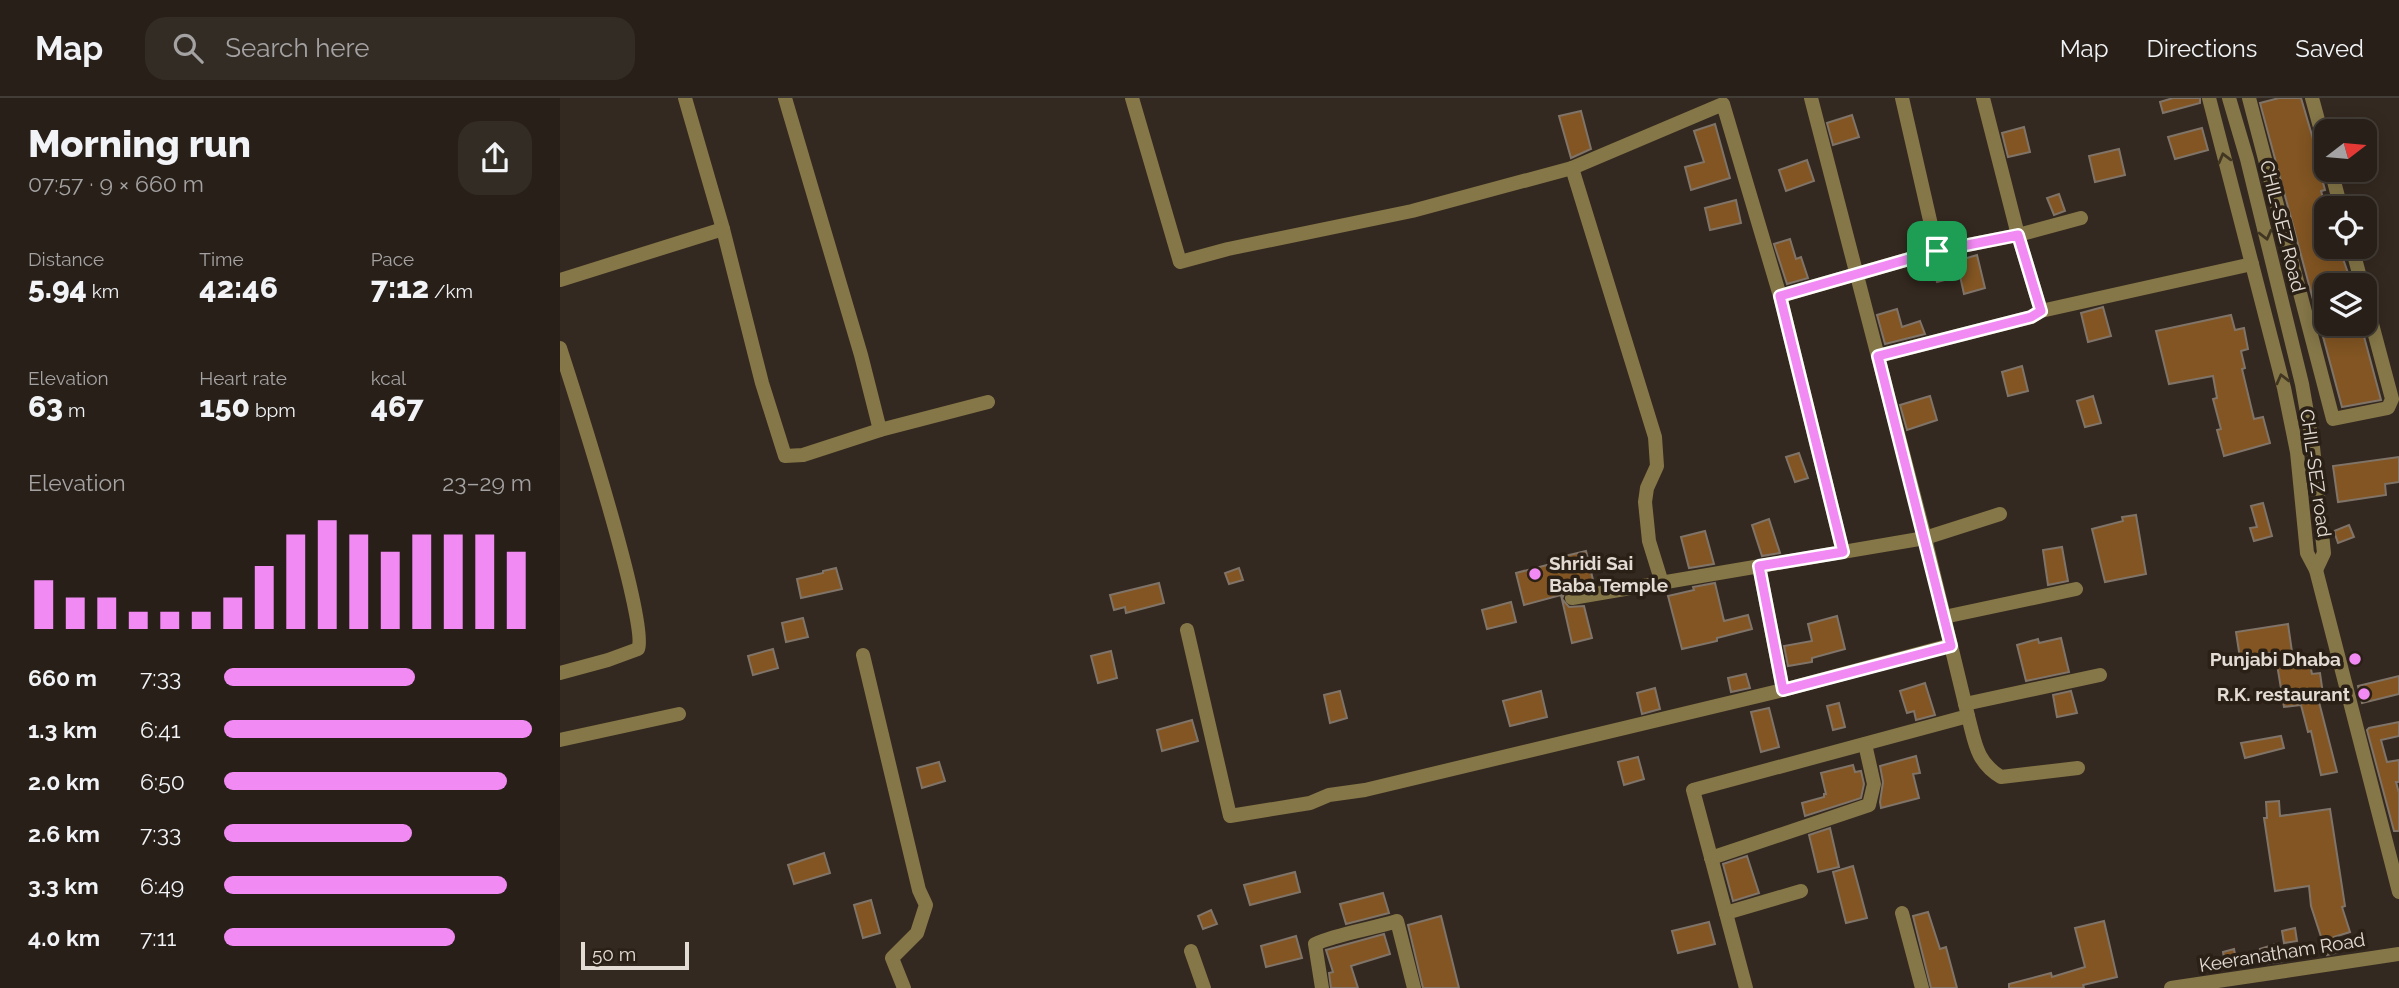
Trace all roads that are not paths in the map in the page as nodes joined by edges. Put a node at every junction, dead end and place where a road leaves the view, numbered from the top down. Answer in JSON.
{"nodes":[{"id":1,"x":685,"y":98,"type":"edge"},
{"id":2,"x":785,"y":98,"type":"edge"},
{"id":3,"x":1132,"y":98,"type":"edge"},
{"id":4,"x":1738,"y":98,"type":"edge"},
{"id":5,"x":1811,"y":98,"type":"edge"},
{"id":6,"x":1902,"y":98,"type":"edge"},
{"id":7,"x":1983,"y":98,"type":"edge"},
{"id":8,"x":2209,"y":98,"type":"edge"},
{"id":9,"x":2229,"y":98,"type":"edge"},
{"id":10,"x":2249,"y":98,"type":"edge"},
{"id":11,"x":2312,"y":98,"type":"edge"},
{"id":12,"x":1723,"y":104,"type":"junction"},
{"id":13,"x":2318,"y":119,"type":"edge"},
{"id":14,"x":1572,"y":168,"type":"junction"},
{"id":15,"x":2081,"y":218,"type":"dead end"},
{"id":16,"x":723,"y":229,"type":"junction"},
{"id":17,"x":2018,"y":235,"type":"junction"},
{"id":18,"x":1937,"y":251,"type":"junction"},
{"id":19,"x":2252,"y":264,"type":"junction"},
{"id":20,"x":1856,"y":274,"type":"junction"},
{"id":21,"x":560,"y":280,"type":"edge"},
{"id":22,"x":1780,"y":296,"type":"junction"},
{"id":23,"x":2041,"y":311,"type":"junction"},
{"id":24,"x":2375,"y":336,"type":"edge"},
{"id":25,"x":560,"y":348,"type":"edge"},
{"id":26,"x":1878,"y":356,"type":"junction"},
{"id":27,"x":988,"y":402,"type":"dead end"},
{"id":28,"x":880,"y":430,"type":"junction"},
{"id":29,"x":2000,"y":514,"type":"dead end"},
{"id":30,"x":1925,"y":538,"type":"junction"},
{"id":31,"x":1843,"y":552,"type":"junction"},
{"id":32,"x":1759,"y":566,"type":"junction"},
{"id":33,"x":2316,"y":570,"type":"junction"},
{"id":34,"x":1662,"y":583,"type":"junction"},
{"id":35,"x":2076,"y":589,"type":"dead end"},
{"id":36,"x":1572,"y":598,"type":"dead end"},
{"id":37,"x":1944,"y":617,"type":"junction"},
{"id":38,"x":1187,"y":630,"type":"dead end"},
{"id":39,"x":1951,"y":646,"type":"junction"},
{"id":40,"x":863,"y":654,"type":"dead end"},
{"id":41,"x":560,"y":673,"type":"edge"},
{"id":42,"x":2100,"y":675,"type":"dead end"},
{"id":43,"x":1783,"y":690,"type":"junction"},
{"id":44,"x":1966,"y":710,"type":"junction"},
{"id":45,"x":679,"y":714,"type":"dead end"},
{"id":46,"x":560,"y":740,"type":"edge"},
{"id":47,"x":1865,"y":744,"type":"junction"},
{"id":48,"x":2078,"y":768,"type":"dead end"},
{"id":49,"x":1711,"y":859,"type":"junction"},
{"id":50,"x":1801,"y":891,"type":"dead end"},
{"id":51,"x":2399,"y":892,"type":"edge"},
{"id":52,"x":1726,"y":913,"type":"junction"},
{"id":53,"x":1902,"y":913,"type":"dead end"},
{"id":54,"x":1191,"y":951,"type":"dead end"},
{"id":55,"x":2399,"y":954,"type":"edge"},
{"id":56,"x":2219,"y":985,"type":"edge"},
{"id":57,"x":904,"y":988,"type":"edge"},
{"id":58,"x":1204,"y":988,"type":"edge"},
{"id":59,"x":1322,"y":988,"type":"edge"},
{"id":60,"x":1414,"y":988,"type":"edge"},
{"id":61,"x":1746,"y":988,"type":"edge"},
{"id":62,"x":1922,"y":988,"type":"edge"},
{"id":63,"x":2171,"y":988,"type":"edge"}],
"edges":[{"from":1,"to":16,"type":"street"},
{"from":2,"to":28,"type":"street"},
{"from":3,"to":14,"type":"street"},
{"from":4,"to":12,"type":"street"},
{"from":5,"to":20,"type":"street"},
{"from":6,"to":18,"type":"street"},
{"from":7,"to":17,"type":"street"},
{"from":19,"to":8,"type":"street","name":"CHIL-SEZ road","one_way":true},
{"from":9,"to":33,"type":"street","name":"CHIL-SEZ Road","one_way":true},
{"from":10,"to":24,"type":"street"},
{"from":11,"to":13,"type":"street"},
{"from":12,"to":14,"type":"street"},
{"from":12,"to":22,"type":"street"},
{"from":14,"to":34,"type":"street"},
{"from":15,"to":17,"type":"street"},
{"from":16,"to":21,"type":"street"},
{"from":16,"to":28,"type":"street"},
{"from":17,"to":18,"type":"street"},
{"from":17,"to":23,"type":"street"},
{"from":18,"to":20,"type":"street"},
{"from":19,"to":23,"type":"street"},
{"from":33,"to":19,"type":"street","name":"CHIL-SEZ road","one_way":true},
{"from":20,"to":22,"type":"street"},
{"from":20,"to":26,"type":"street"},
{"from":22,"to":31,"type":"street"},
{"from":23,"to":26,"type":"street"},
{"from":25,"to":41,"type":"street"},
{"from":26,"to":30,"type":"street"},
{"from":27,"to":28,"type":"street"},
{"from":29,"to":30,"type":"street"},
{"from":30,"to":31,"type":"street"},
{"from":30,"to":37,"type":"street"},
{"from":31,"to":32,"type":"street"},
{"from":32,"to":34,"type":"street"},
{"from":32,"to":43,"type":"street"},
{"from":33,"to":51,"type":"street","name":"CHIL-SEZ road"},
{"from":34,"to":36,"type":"street"},
{"from":35,"to":37,"type":"street"},
{"from":37,"to":39,"type":"street"},
{"from":38,"to":43,"type":"street"},
{"from":39,"to":43,"type":"street"},
{"from":39,"to":44,"type":"street"},
{"from":40,"to":57,"type":"street"},
{"from":42,"to":44,"type":"street"},
{"from":44,"to":47,"type":"street"},
{"from":44,"to":48,"type":"street"},
{"from":45,"to":46,"type":"street"},
{"from":47,"to":49,"type":"street"},
{"from":47,"to":49,"type":"street"},
{"from":49,"to":52,"type":"street"},
{"from":50,"to":52,"type":"street"},
{"from":52,"to":61,"type":"street"},
{"from":53,"to":62,"type":"street"},
{"from":54,"to":58,"type":"street"},
{"from":55,"to":56,"type":"street","name":"Keeranatham Road"},
{"from":56,"to":63,"type":"street","name":"Keeranatham Road"},
{"from":59,"to":60,"type":"street"}]}
